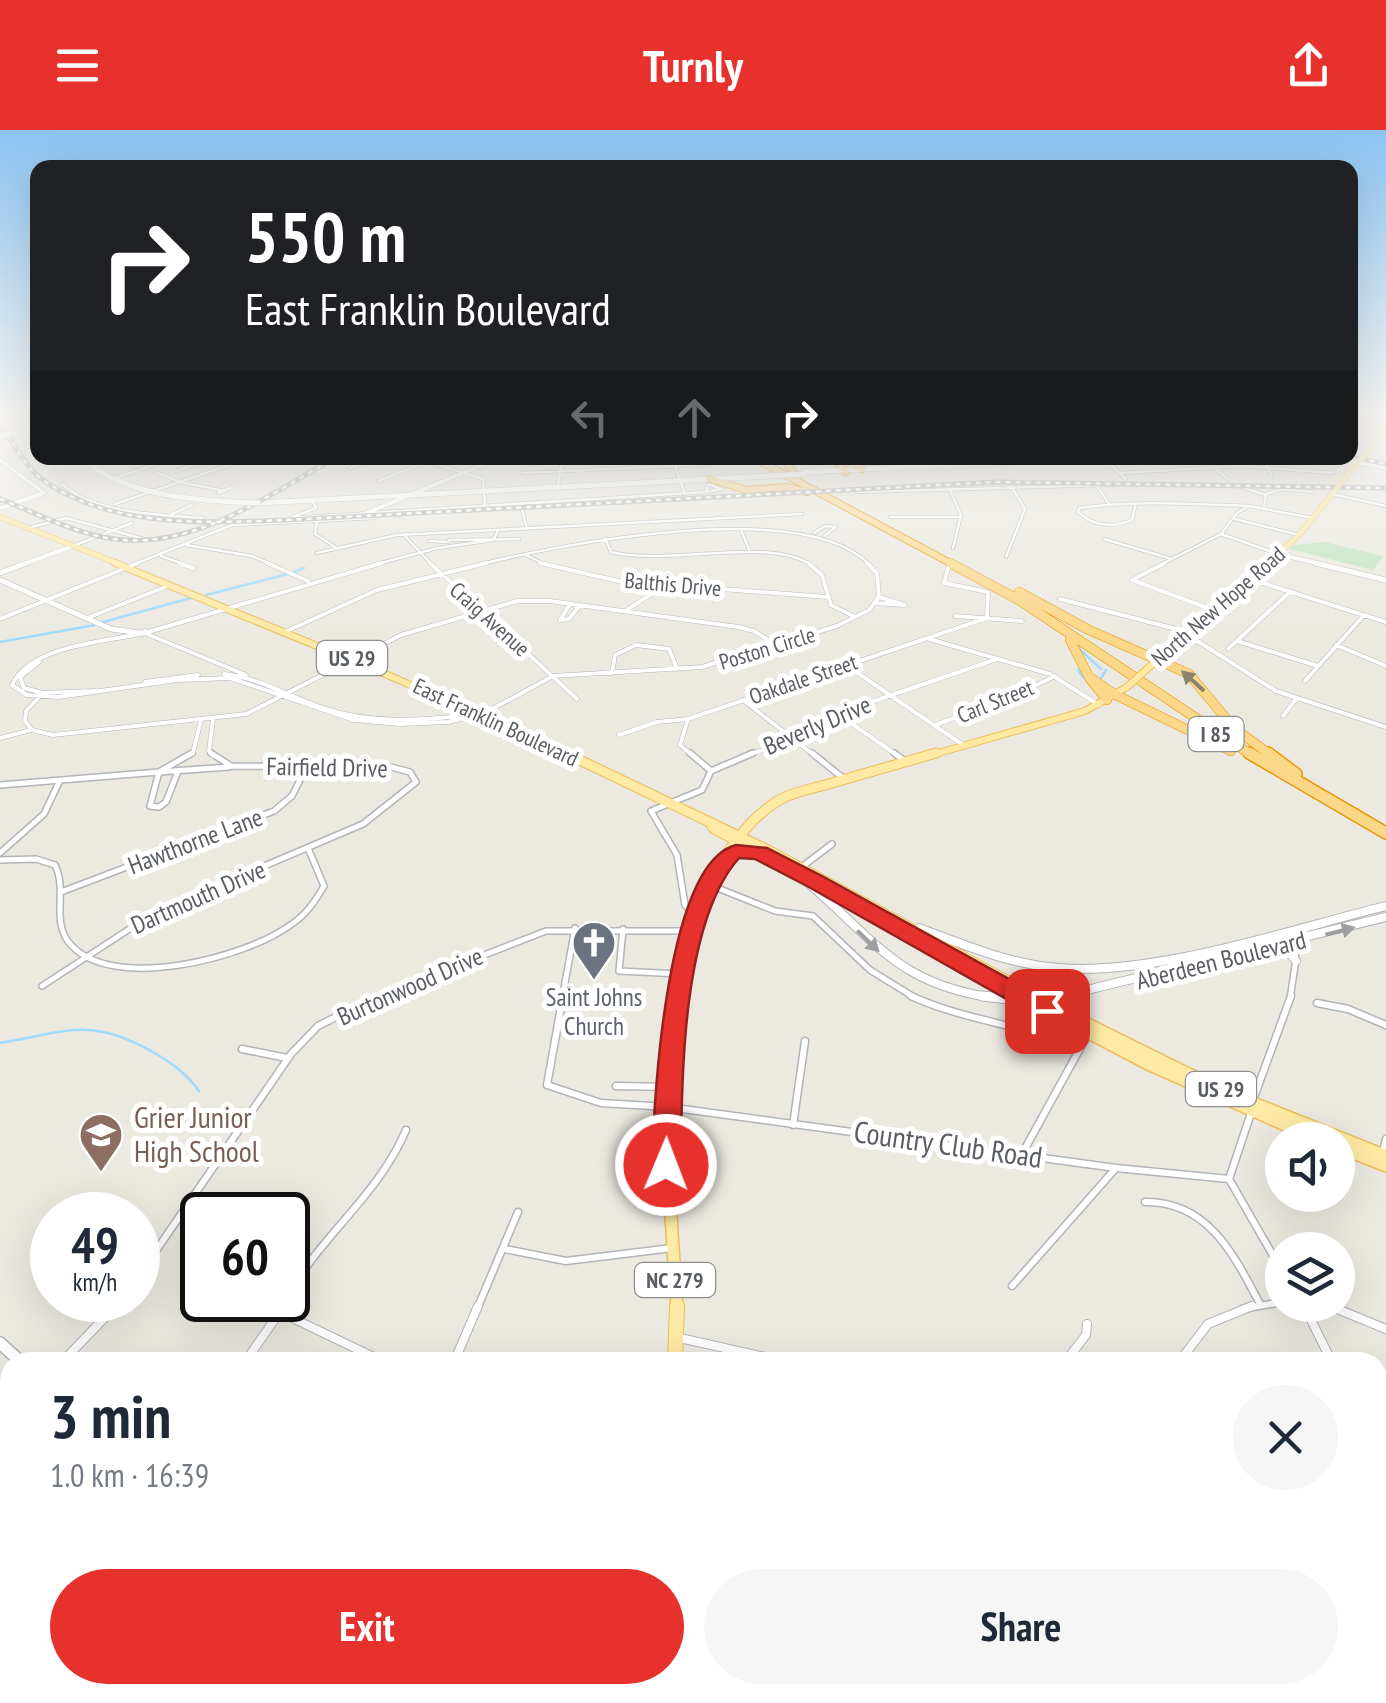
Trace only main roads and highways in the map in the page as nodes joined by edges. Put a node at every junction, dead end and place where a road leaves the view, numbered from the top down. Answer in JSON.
{"nodes":[{"id":1,"x":140,"y":488,"type":"edge"},
{"id":2,"x":481,"y":488,"type":"edge"},
{"id":3,"x":748,"y":488,"type":"edge"},
{"id":4,"x":813,"y":488,"type":"edge"},
{"id":5,"x":826,"y":488,"type":"edge"},
{"id":6,"x":1337,"y":488,"type":"edge"},
{"id":7,"x":1334,"y":492,"type":"joint"},
{"id":8,"x":0,"y":517,"type":"edge"},
{"id":9,"x":870,"y":520,"type":"junction"},
{"id":10,"x":1299,"y":535,"type":"joint"},
{"id":11,"x":1278,"y":554,"type":"joint"},
{"id":12,"x":1250,"y":578,"type":"joint"},
{"id":13,"x":1007,"y":586,"type":"junction"},
{"id":14,"x":1053,"y":623,"type":"junction"},
{"id":15,"x":1187,"y":633,"type":"joint"},
{"id":16,"x":1179,"y":640,"type":"joint"},
{"id":17,"x":1166,"y":652,"type":"junction"},
{"id":18,"x":1139,"y":653,"type":"junction"},
{"id":19,"x":1158,"y":660,"type":"junction"},
{"id":20,"x":1115,"y":696,"type":"junction"},
{"id":21,"x":1296,"y":774,"type":"junction"},
{"id":22,"x":848,"y":782,"type":"junction"},
{"id":23,"x":1367,"y":823,"type":"junction"},
{"id":24,"x":1386,"y":825,"type":"edge"},
{"id":25,"x":1386,"y":833,"type":"edge"},
{"id":26,"x":739,"y":838,"type":"junction"},
{"id":27,"x":759,"y":853,"type":"junction"},
{"id":28,"x":728,"y":855,"type":"junction"},
{"id":29,"x":800,"y":870,"type":"junction"},
{"id":30,"x":1386,"y":906,"type":"edge"},
{"id":31,"x":1386,"y":918,"type":"edge"},
{"id":32,"x":905,"y":922,"type":"junction"},
{"id":33,"x":1267,"y":949,"type":"junction"},
{"id":34,"x":1296,"y":961,"type":"road end"},
{"id":35,"x":1013,"y":988,"type":"junction"},
{"id":36,"x":1252,"y":1107,"type":"junction"},
{"id":37,"x":1282,"y":1122,"type":"edge"},
{"id":38,"x":1355,"y":1151,"type":"edge"},
{"id":39,"x":1385,"y":1159,"type":"edge"},
{"id":40,"x":676,"y":1352,"type":"edge"}],
"edges":[{"from":1,"to":2,"type":"main road","bridge":true},
{"from":3,"to":9,"type":"highway"},
{"from":4,"to":9,"type":"highway","number":"I 85"},
{"from":5,"to":13,"type":"highway","number":"I 85"},
{"from":6,"to":7,"type":"main road","name":"North New Hope Road","bridge":true},
{"from":7,"to":10,"type":"main road","name":"North New Hope Road"},
{"from":8,"to":26,"type":"main road","name":"East Franklin Boulevard","number":"US 29"},
{"from":9,"to":14,"type":"highway","number":"I 85"},
{"from":10,"to":11,"type":"main road","name":"North New Hope Road"},
{"from":11,"to":12,"type":"main road","name":"North New Hope Road"},
{"from":12,"to":15,"type":"main road","name":"North New Hope Road"},
{"from":13,"to":18,"type":"highway"},
{"from":13,"to":21,"type":"highway","number":"I 85"},
{"from":14,"to":20,"type":"highway"},
{"from":14,"to":23,"type":"highway","number":"I 85"},
{"from":15,"to":16,"type":"main road","name":"North New Hope Road"},
{"from":16,"to":17,"type":"main road","name":"North New Hope Road"},
{"from":17,"to":18,"type":"highway"},
{"from":17,"to":19,"type":"main road","name":"North New Hope Road"},
{"from":18,"to":19,"type":"highway"},
{"from":19,"to":20,"type":"main road","name":"North New Hope Road","bridge":true},
{"from":21,"to":19,"type":"highway","one_way":true},
{"from":20,"to":22,"type":"main road","name":"North New Hope Road"},
{"from":20,"to":22,"type":"main road","name":"North New Hope Road"},
{"from":20,"to":23,"type":"highway"},
{"from":21,"to":24,"type":"highway","number":"I 85"},
{"from":22,"to":26,"type":"main road","name":"North New Hope Road","number":"NC 279"},
{"from":23,"to":25,"type":"highway","number":"I 85"},
{"from":26,"to":27,"type":"main road","name":"East Franklin Boulevard","number":"US 29"},
{"from":26,"to":28,"type":"main road","number":"NC 279"},
{"from":26,"to":29,"type":"main road","name":"East Franklin Boulevard","number":"US 29"},
{"from":27,"to":28,"type":"main road"},
{"from":27,"to":29,"type":"main road","name":"East Franklin Boulevard","number":"US 29"},
{"from":28,"to":40,"type":"main road","number":"NC 279"},
{"from":29,"to":32,"type":"main road","name":"East Franklin Boulevard","number":"US 29"},
{"from":29,"to":33,"type":"main road","name":"Aberdeen Boulevard","one_way":true},
{"from":29,"to":35,"type":"main road","name":"East Franklin Boulevard","number":"US 29"},
{"from":30,"to":32,"type":"main road","name":"Aberdeen Boulevard"},
{"from":33,"to":31,"type":"main road","name":"Aberdeen Boulevard","one_way":true},
{"from":32,"to":35,"type":"main road","name":"East Franklin Boulevard","number":"US 29"},
{"from":33,"to":34,"type":"main road"},
{"from":35,"to":36,"type":"main road","name":"East Franklin Boulevard","number":"US 29","bridge":true},
{"from":35,"to":36,"type":"main road","name":"East Franklin Boulevard","number":"US 29","bridge":true},
{"from":36,"to":37,"type":"main road","name":"East Franklin Boulevard","number":"US 29"},
{"from":36,"to":39,"type":"main road","name":"East Franklin Boulevard","number":"US 29"},
{"from":38,"to":39,"type":"main road"}]}
